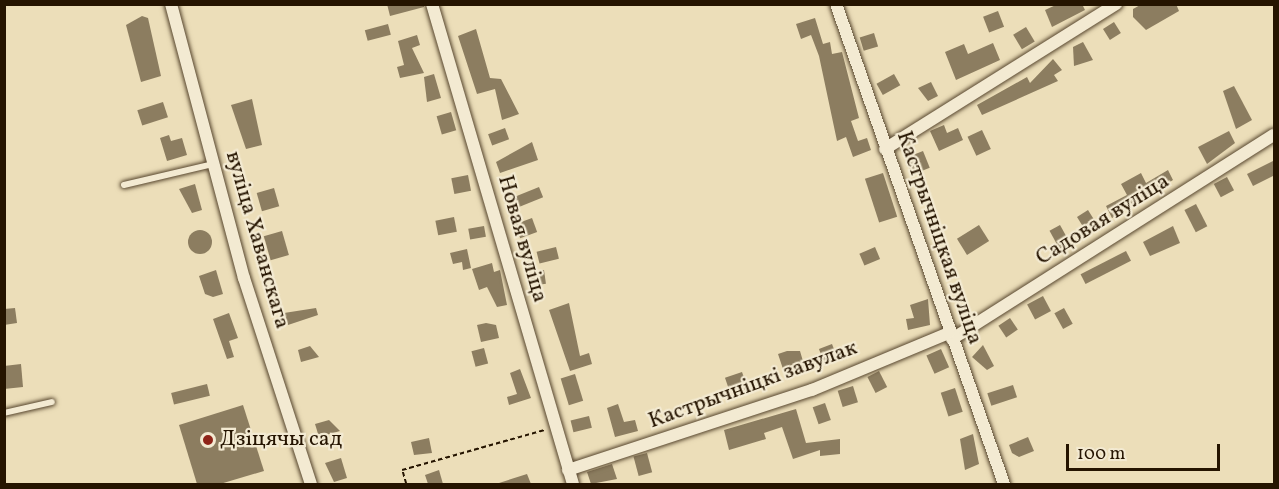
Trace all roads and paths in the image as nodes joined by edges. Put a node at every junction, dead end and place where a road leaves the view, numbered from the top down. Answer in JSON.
{"nodes":[{"id":1,"x":171,"y":4,"type":"edge"},
{"id":2,"x":432,"y":4,"type":"edge"},
{"id":3,"x":836,"y":4,"type":"edge"},
{"id":4,"x":1116,"y":4,"type":"edge"},
{"id":5,"x":1275,"y":135,"type":"edge"},
{"id":6,"x":885,"y":149,"type":"junction"},
{"id":7,"x":213,"y":164,"type":"junction"},
{"id":8,"x":124,"y":185,"type":"dead end"},
{"id":9,"x":950,"y":336,"type":"junction"},
{"id":10,"x":52,"y":402,"type":"dead end"},
{"id":11,"x":4,"y":413,"type":"edge"},
{"id":12,"x":554,"y":427,"type":"junction"},
{"id":13,"x":568,"y":470,"type":"junction"},
{"id":14,"x":311,"y":484,"type":"edge"},
{"id":15,"x":406,"y":484,"type":"edge"},
{"id":16,"x":573,"y":484,"type":"edge"},
{"id":17,"x":1004,"y":484,"type":"edge"}],
"edges":[{"from":1,"to":7,"type":"street","name":"вуліца Хаванскага"},
{"from":2,"to":12,"type":"street","name":"Новая вуліца"},
{"from":3,"to":6,"type":"street","name":"Кастрычніцкая вуліца"},
{"from":4,"to":6,"type":"street"},
{"from":5,"to":9,"type":"street","name":"Садовая вуліца"},
{"from":6,"to":9,"type":"street","name":"Кастрычніцкая вуліца"},
{"from":7,"to":8,"type":"lane"},
{"from":7,"to":14,"type":"street","name":"вуліца Хаванскага"},
{"from":9,"to":13,"type":"street","name":"Кастрычніцкі завулак"},
{"from":9,"to":17,"type":"street","name":"Кастрычніцкая вуліца"},
{"from":10,"to":11,"type":"lane"},
{"from":12,"to":13,"type":"street","name":"Новая вуліца"},
{"from":12,"to":15,"type":"path"},
{"from":13,"to":16,"type":"street","name":"Новая вуліца"}]}
